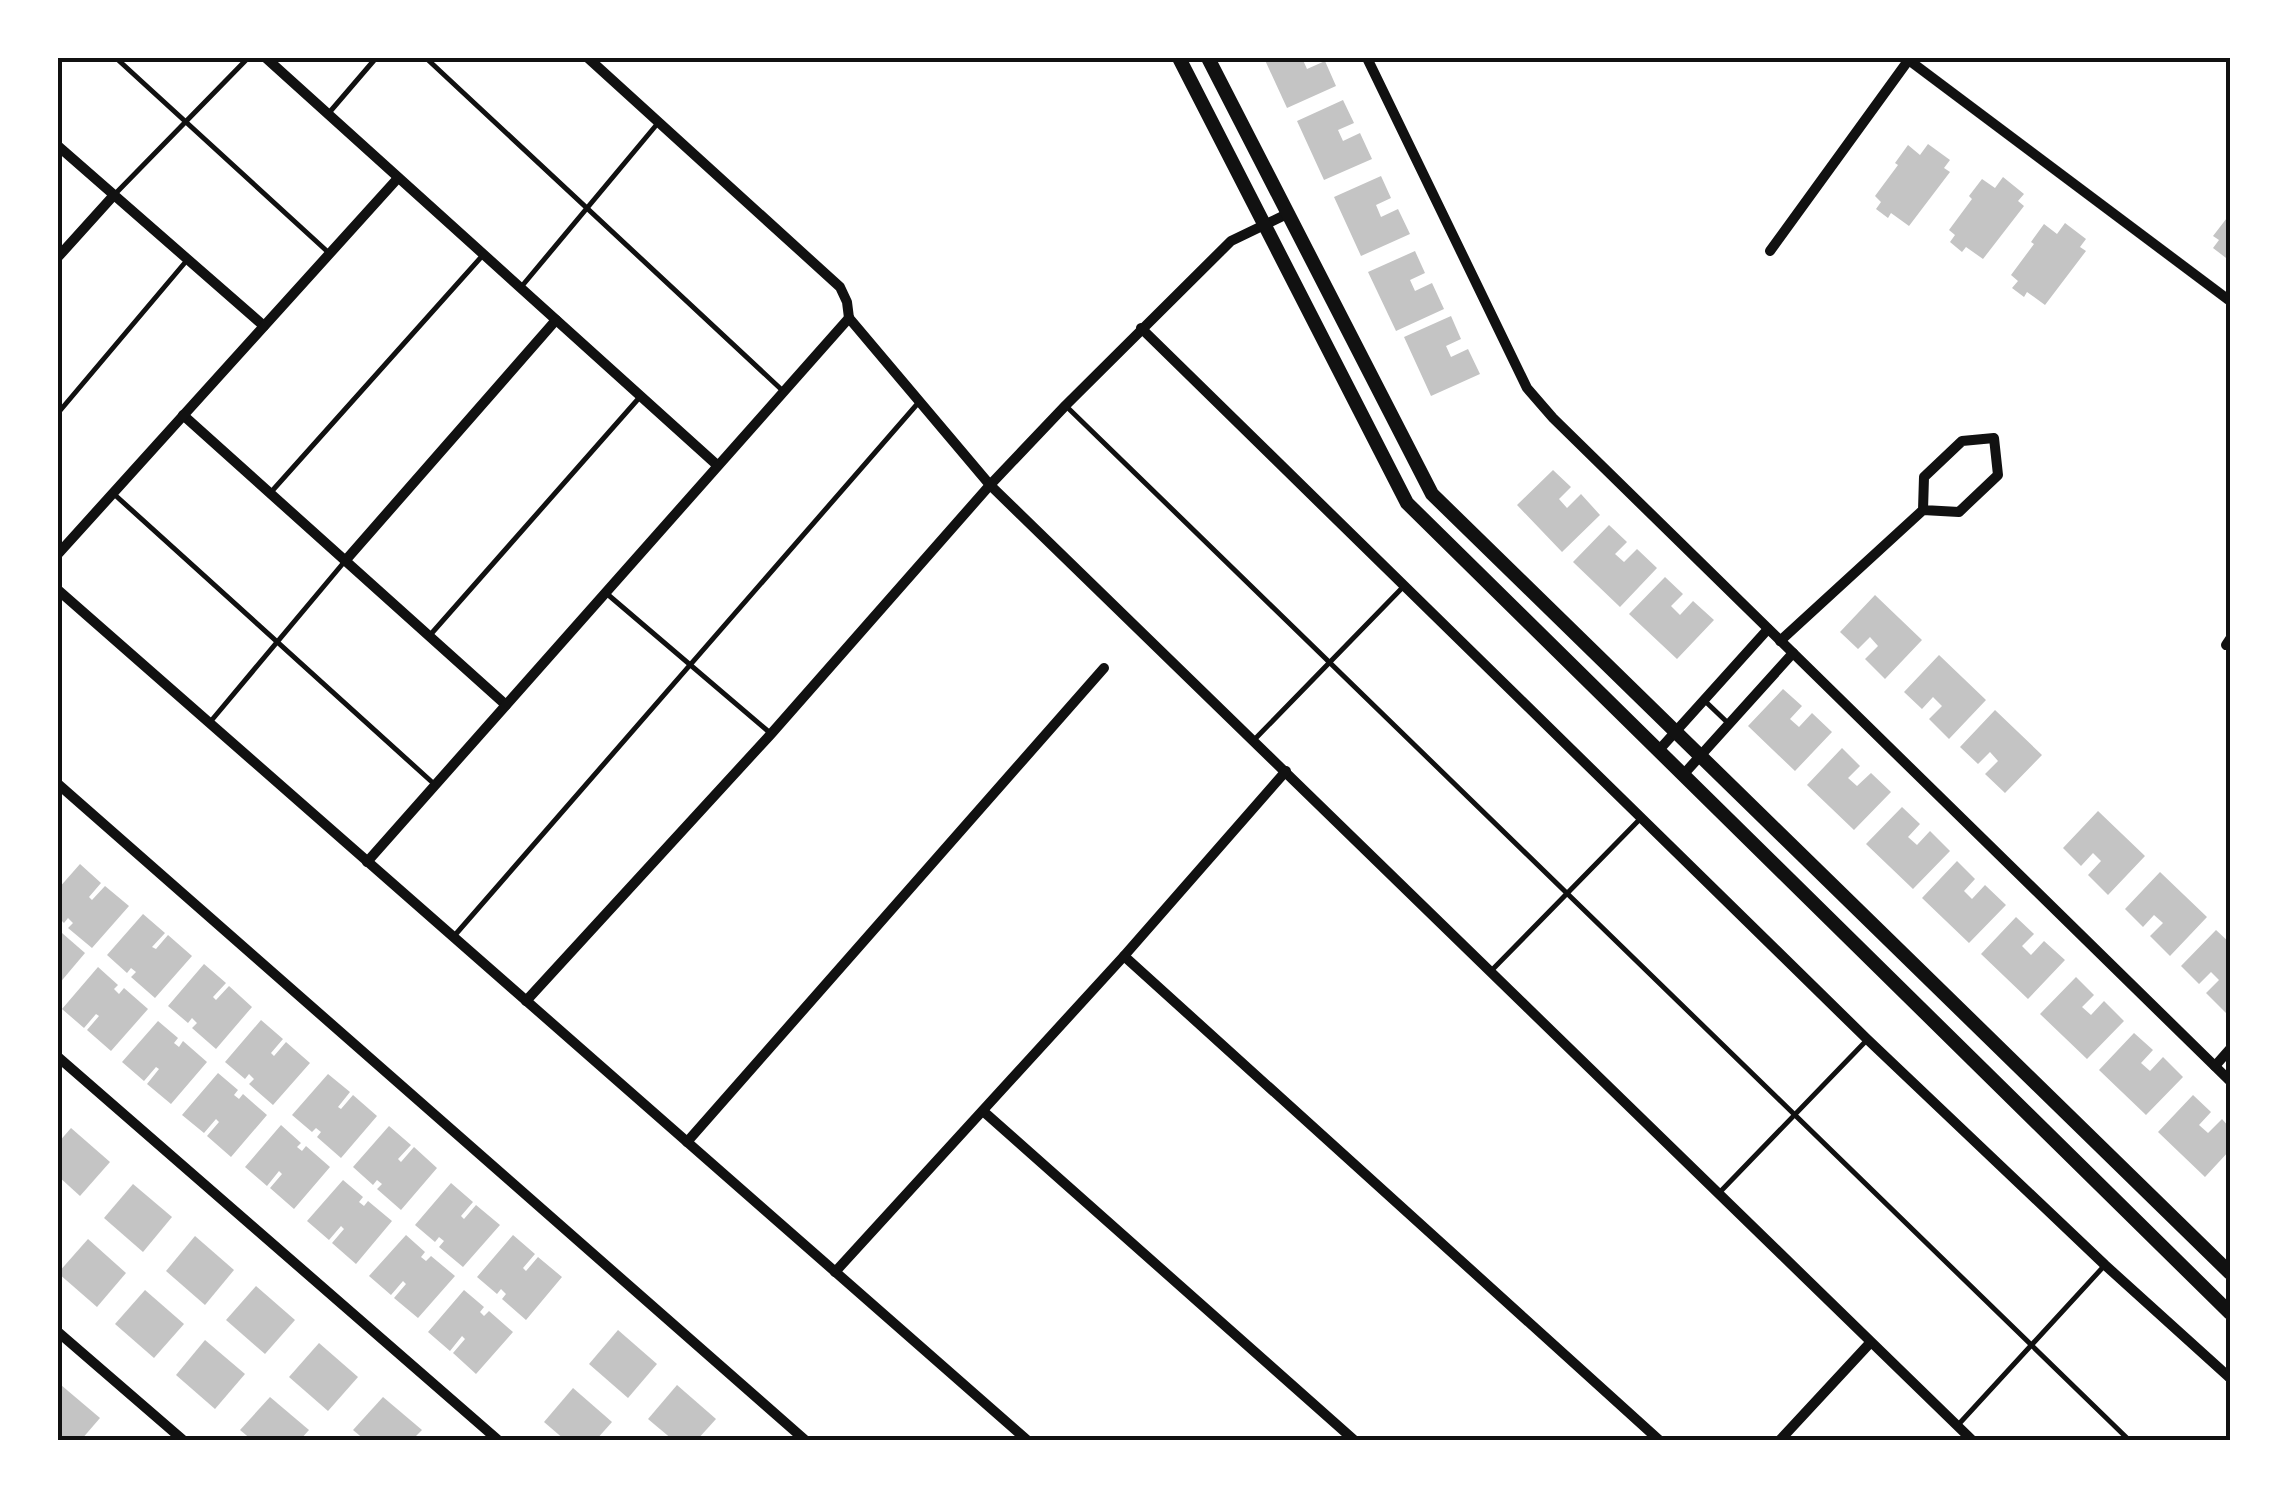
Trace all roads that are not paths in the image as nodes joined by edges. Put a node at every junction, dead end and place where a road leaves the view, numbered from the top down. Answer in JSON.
{"nodes":[{"id":1,"x":116,"y":58,"type":"edge"},
{"id":2,"x":248,"y":58,"type":"edge"},
{"id":3,"x":266,"y":58,"type":"edge"},
{"id":4,"x":376,"y":58,"type":"edge"},
{"id":5,"x":426,"y":58,"type":"edge"},
{"id":6,"x":588,"y":58,"type":"edge"},
{"id":7,"x":1179,"y":58,"type":"edge"},
{"id":8,"x":1208,"y":58,"type":"edge"},
{"id":9,"x":1367,"y":58,"type":"edge"},
{"id":10,"x":1908,"y":58,"type":"edge"},
{"id":11,"x":328,"y":114,"type":"junction"},
{"id":12,"x":186,"y":122,"type":"junction"},
{"id":13,"x":658,"y":123,"type":"junction"},
{"id":14,"x":58,"y":146,"type":"edge"},
{"id":15,"x":398,"y":178,"type":"junction"},
{"id":16,"x":114,"y":195,"type":"junction"},
{"id":17,"x":587,"y":208,"type":"junction"},
{"id":18,"x":1287,"y":214,"type":"junction"},
{"id":19,"x":1263,"y":224,"type":"junction"},
{"id":20,"x":1770,"y":251,"type":"dead end"},
{"id":21,"x":330,"y":254,"type":"junction"},
{"id":22,"x":483,"y":254,"type":"junction"},
{"id":23,"x":58,"y":257,"type":"edge"},
{"id":24,"x":188,"y":259,"type":"junction"},
{"id":25,"x":520,"y":288,"type":"junction"},
{"id":26,"x":2230,"y":301,"type":"edge"},
{"id":27,"x":849,"y":318,"type":"junction"},
{"id":28,"x":556,"y":320,"type":"junction"},
{"id":29,"x":264,"y":326,"type":"junction"},
{"id":30,"x":1142,"y":328,"type":"junction"},
{"id":31,"x":784,"y":392,"type":"junction"},
{"id":32,"x":640,"y":396,"type":"junction"},
{"id":33,"x":919,"y":402,"type":"junction"},
{"id":34,"x":1066,"y":405,"type":"junction"},
{"id":35,"x":58,"y":412,"type":"edge"},
{"id":36,"x":183,"y":416,"type":"junction"},
{"id":37,"x":717,"y":465,"type":"junction"},
{"id":38,"x":990,"y":484,"type":"junction"},
{"id":39,"x":112,"y":493,"type":"junction"},
{"id":40,"x":270,"y":493,"type":"junction"},
{"id":41,"x":1923,"y":510,"type":"junction"},
{"id":42,"x":58,"y":554,"type":"edge"},
{"id":43,"x":345,"y":561,"type":"junction"},
{"id":44,"x":1404,"y":586,"type":"junction"},
{"id":45,"x":58,"y":590,"type":"edge"},
{"id":46,"x":605,"y":593,"type":"junction"},
{"id":47,"x":1768,"y":629,"type":"junction"},
{"id":48,"x":429,"y":636,"type":"junction"},
{"id":49,"x":1780,"y":641,"type":"junction"},
{"id":50,"x":277,"y":642,"type":"junction"},
{"id":51,"x":1793,"y":653,"type":"junction"},
{"id":52,"x":1329,"y":662,"type":"junction"},
{"id":53,"x":690,"y":665,"type":"junction"},
{"id":54,"x":1104,"y":668,"type":"dead end"},
{"id":55,"x":1704,"y":700,"type":"junction"},
{"id":56,"x":506,"y":705,"type":"junction"},
{"id":57,"x":209,"y":724,"type":"junction"},
{"id":58,"x":1729,"y":724,"type":"junction"},
{"id":59,"x":1675,"y":732,"type":"junction"},
{"id":60,"x":772,"y":734,"type":"junction"},
{"id":61,"x":1254,"y":740,"type":"junction"},
{"id":62,"x":1659,"y":750,"type":"junction"},
{"id":63,"x":1700,"y":757,"type":"junction"},
{"id":64,"x":1286,"y":772,"type":"junction"},
{"id":65,"x":1683,"y":775,"type":"junction"},
{"id":66,"x":58,"y":784,"type":"edge"},
{"id":67,"x":435,"y":786,"type":"junction"},
{"id":68,"x":1642,"y":817,"type":"junction"},
{"id":69,"x":367,"y":862,"type":"junction"},
{"id":70,"x":1567,"y":893,"type":"junction"},
{"id":71,"x":453,"y":938,"type":"junction"},
{"id":72,"x":1124,"y":956,"type":"junction"},
{"id":73,"x":1492,"y":970,"type":"junction"},
{"id":74,"x":526,"y":1001,"type":"junction"},
{"id":75,"x":1868,"y":1039,"type":"junction"},
{"id":76,"x":2230,"y":1049,"type":"edge"},
{"id":77,"x":58,"y":1057,"type":"edge"},
{"id":78,"x":2214,"y":1066,"type":"junction"},
{"id":79,"x":2230,"y":1081,"type":"edge"},
{"id":80,"x":983,"y":1111,"type":"junction"},
{"id":81,"x":1795,"y":1115,"type":"junction"},
{"id":82,"x":687,"y":1142,"type":"junction"},
{"id":83,"x":1719,"y":1194,"type":"junction"},
{"id":84,"x":2105,"y":1266,"type":"junction"},
{"id":85,"x":835,"y":1272,"type":"junction"},
{"id":86,"x":2230,"y":1273,"type":"edge"},
{"id":87,"x":2230,"y":1313,"type":"edge"},
{"id":88,"x":58,"y":1332,"type":"edge"},
{"id":89,"x":1870,"y":1342,"type":"junction"},
{"id":90,"x":2031,"y":1345,"type":"junction"},
{"id":91,"x":2230,"y":1378,"type":"edge"},
{"id":92,"x":1957,"y":1426,"type":"junction"},
{"id":93,"x":183,"y":1440,"type":"edge"},
{"id":94,"x":498,"y":1440,"type":"edge"},
{"id":95,"x":805,"y":1440,"type":"edge"},
{"id":96,"x":1027,"y":1440,"type":"edge"},
{"id":97,"x":1354,"y":1440,"type":"edge"},
{"id":98,"x":1659,"y":1440,"type":"edge"},
{"id":99,"x":1780,"y":1440,"type":"edge"},
{"id":100,"x":1972,"y":1440,"type":"edge"},
{"id":101,"x":2129,"y":1440,"type":"edge"}],
"edges":[{"from":1,"to":12,"type":"lane"},
{"from":2,"to":12,"type":"lane"},
{"from":3,"to":11,"type":"street"},
{"from":4,"to":11,"type":"lane"},
{"from":5,"to":17,"type":"lane"},
{"from":6,"to":13,"type":"street"},
{"from":7,"to":19,"type":"street"},
{"from":8,"to":18,"type":"street"},
{"from":9,"to":47,"type":"street"},
{"from":10,"to":20,"type":"street"},
{"from":10,"to":26,"type":"street"},
{"from":11,"to":15,"type":"street"},
{"from":12,"to":16,"type":"lane"},
{"from":12,"to":21,"type":"lane"},
{"from":13,"to":17,"type":"lane"},
{"from":13,"to":27,"type":"street"},
{"from":14,"to":16,"type":"street"},
{"from":15,"to":21,"type":"street"},
{"from":15,"to":22,"type":"street"},
{"from":16,"to":23,"type":"street"},
{"from":16,"to":24,"type":"street"},
{"from":17,"to":25,"type":"lane"},
{"from":17,"to":31,"type":"lane"},
{"from":18,"to":19,"type":"street"},
{"from":18,"to":59,"type":"street"},
{"from":19,"to":30,"type":"street"},
{"from":19,"to":62,"type":"street"},
{"from":21,"to":29,"type":"street"},
{"from":22,"to":25,"type":"street"},
{"from":22,"to":40,"type":"lane"},
{"from":24,"to":29,"type":"street"},
{"from":24,"to":35,"type":"lane"},
{"from":25,"to":28,"type":"street"},
{"from":27,"to":31,"type":"street"},
{"from":27,"to":33,"type":"street"},
{"from":28,"to":32,"type":"street"},
{"from":28,"to":43,"type":"street"},
{"from":29,"to":36,"type":"street"},
{"from":30,"to":34,"type":"street"},
{"from":30,"to":44,"type":"street"},
{"from":31,"to":37,"type":"street"},
{"from":32,"to":37,"type":"street"},
{"from":32,"to":48,"type":"lane"},
{"from":33,"to":38,"type":"street"},
{"from":33,"to":53,"type":"lane"},
{"from":34,"to":38,"type":"street"},
{"from":34,"to":52,"type":"lane"},
{"from":36,"to":39,"type":"street"},
{"from":36,"to":40,"type":"street"},
{"from":37,"to":46,"type":"street"},
{"from":38,"to":60,"type":"street"},
{"from":38,"to":61,"type":"street"},
{"from":39,"to":42,"type":"street"},
{"from":39,"to":50,"type":"lane"},
{"from":40,"to":43,"type":"street"},
{"from":41,"to":41,"type":"street"},
{"from":41,"to":49,"type":"street"},
{"from":43,"to":48,"type":"street"},
{"from":43,"to":50,"type":"lane"},
{"from":44,"to":52,"type":"lane"},
{"from":44,"to":68,"type":"street"},
{"from":45,"to":57,"type":"street"},
{"from":46,"to":53,"type":"lane"},
{"from":46,"to":56,"type":"street"},
{"from":47,"to":49,"type":"street"},
{"from":47,"to":55,"type":"street"},
{"from":48,"to":56,"type":"street"},
{"from":49,"to":51,"type":"street"},
{"from":50,"to":57,"type":"lane"},
{"from":50,"to":67,"type":"lane"},
{"from":51,"to":58,"type":"street"},
{"from":51,"to":78,"type":"street"},
{"from":52,"to":61,"type":"lane"},
{"from":52,"to":70,"type":"lane"},
{"from":53,"to":60,"type":"lane"},
{"from":53,"to":71,"type":"lane"},
{"from":54,"to":82,"type":"street"},
{"from":55,"to":58,"type":"lane"},
{"from":55,"to":59,"type":"street"},
{"from":56,"to":67,"type":"street"},
{"from":57,"to":69,"type":"street"},
{"from":58,"to":63,"type":"street"},
{"from":59,"to":62,"type":"street"},
{"from":59,"to":63,"type":"street"},
{"from":60,"to":74,"type":"street"},
{"from":61,"to":64,"type":"street"},
{"from":62,"to":65,"type":"street"},
{"from":63,"to":65,"type":"street"},
{"from":63,"to":86,"type":"street"},
{"from":64,"to":72,"type":"street"},
{"from":64,"to":73,"type":"street"},
{"from":65,"to":87,"type":"street"},
{"from":66,"to":95,"type":"street"},
{"from":67,"to":69,"type":"street"},
{"from":68,"to":70,"type":"lane"},
{"from":68,"to":75,"type":"street"},
{"from":69,"to":71,"type":"street"},
{"from":70,"to":73,"type":"lane"},
{"from":70,"to":81,"type":"lane"},
{"from":71,"to":74,"type":"street"},
{"from":72,"to":80,"type":"street"},
{"from":72,"to":98,"type":"street"},
{"from":73,"to":83,"type":"street"},
{"from":74,"to":82,"type":"street"},
{"from":75,"to":81,"type":"lane"},
{"from":75,"to":84,"type":"street"},
{"from":76,"to":78,"type":"street"},
{"from":77,"to":94,"type":"street"},
{"from":78,"to":79,"type":"street"},
{"from":80,"to":85,"type":"street"},
{"from":80,"to":97,"type":"street"},
{"from":81,"to":83,"type":"lane"},
{"from":81,"to":90,"type":"lane"},
{"from":82,"to":85,"type":"street"},
{"from":83,"to":89,"type":"street"},
{"from":84,"to":90,"type":"lane"},
{"from":84,"to":91,"type":"street"},
{"from":85,"to":96,"type":"street"},
{"from":88,"to":93,"type":"street"},
{"from":89,"to":92,"type":"street"},
{"from":89,"to":99,"type":"street"},
{"from":90,"to":92,"type":"lane"},
{"from":90,"to":101,"type":"lane"},
{"from":92,"to":100,"type":"street"}]}
